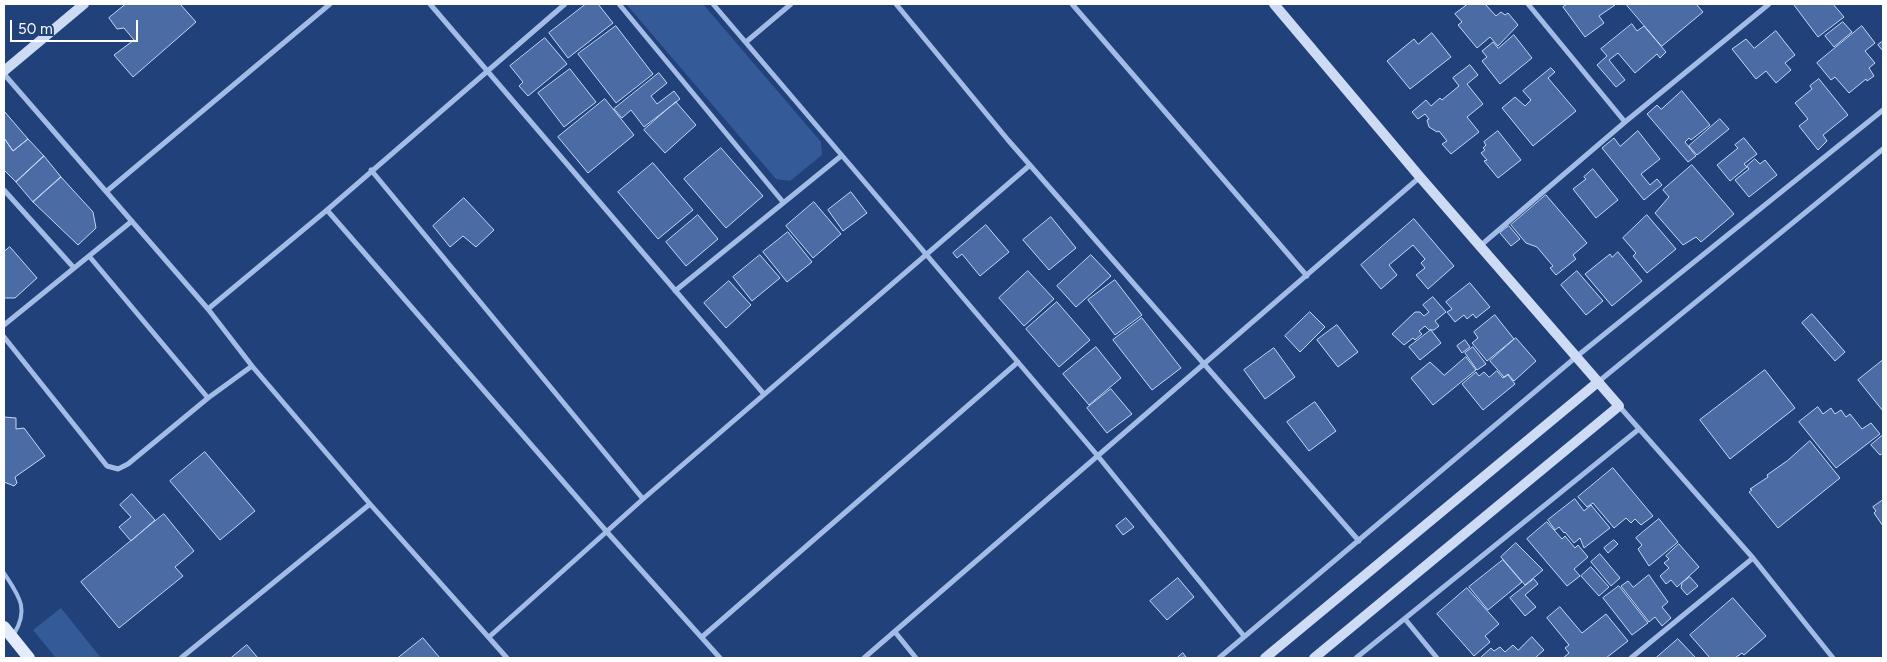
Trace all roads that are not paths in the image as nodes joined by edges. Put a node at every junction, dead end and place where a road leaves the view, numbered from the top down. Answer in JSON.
{"nodes":[{"id":1,"x":330,"y":4,"type":"edge"},
{"id":2,"x":430,"y":4,"type":"edge"},
{"id":3,"x":565,"y":4,"type":"edge"},
{"id":4,"x":620,"y":4,"type":"edge"},
{"id":5,"x":713,"y":4,"type":"edge"},
{"id":6,"x":791,"y":4,"type":"edge"},
{"id":7,"x":896,"y":4,"type":"edge"},
{"id":8,"x":1072,"y":4,"type":"edge"},
{"id":9,"x":1274,"y":4,"type":"edge"},
{"id":10,"x":1528,"y":4,"type":"edge"},
{"id":11,"x":1769,"y":4,"type":"edge"},
{"id":12,"x":79,"y":5,"type":"edge"},
{"id":13,"x":746,"y":42,"type":"junction"},
{"id":14,"x":487,"y":70,"type":"junction"},
{"id":15,"x":4,"y":73,"type":"edge"},
{"id":16,"x":1883,"y":110,"type":"edge"},
{"id":17,"x":1625,"y":122,"type":"junction"},
{"id":18,"x":1883,"y":149,"type":"edge"},
{"id":19,"x":841,"y":156,"type":"junction"},
{"id":20,"x":1030,"y":165,"type":"junction"},
{"id":21,"x":371,"y":170,"type":"junction"},
{"id":22,"x":1420,"y":177,"type":"junction"},
{"id":23,"x":4,"y":190,"type":"edge"},
{"id":24,"x":107,"y":191,"type":"junction"},
{"id":25,"x":783,"y":202,"type":"junction"},
{"id":26,"x":327,"y":210,"type":"junction"},
{"id":27,"x":132,"y":221,"type":"junction"},
{"id":28,"x":1480,"y":246,"type":"junction"},
{"id":29,"x":925,"y":255,"type":"junction"},
{"id":30,"x":89,"y":256,"type":"junction"},
{"id":31,"x":74,"y":268,"type":"junction"},
{"id":32,"x":1307,"y":276,"type":"junction"},
{"id":33,"x":675,"y":291,"type":"junction"},
{"id":34,"x":208,"y":309,"type":"junction"},
{"id":35,"x":5,"y":321,"type":"edge"},
{"id":36,"x":4,"y":337,"type":"edge"},
{"id":37,"x":1576,"y":358,"type":"junction"},
{"id":38,"x":1018,"y":362,"type":"junction"},
{"id":39,"x":1205,"y":362,"type":"junction"},
{"id":40,"x":252,"y":366,"type":"junction"},
{"id":41,"x":1598,"y":382,"type":"junction"},
{"id":42,"x":763,"y":393,"type":"junction"},
{"id":43,"x":208,"y":398,"type":"junction"},
{"id":44,"x":1619,"y":406,"type":"junction"},
{"id":45,"x":1639,"y":429,"type":"junction"},
{"id":46,"x":1097,"y":455,"type":"junction"},
{"id":47,"x":642,"y":498,"type":"junction"},
{"id":48,"x":370,"y":504,"type":"junction"},
{"id":49,"x":607,"y":532,"type":"junction"},
{"id":50,"x":1359,"y":541,"type":"junction"},
{"id":51,"x":1753,"y":558,"type":"junction"},
{"id":52,"x":4,"y":573,"type":"edge"},
{"id":53,"x":1405,"y":619,"type":"junction"},
{"id":54,"x":4,"y":627,"type":"edge"},
{"id":55,"x":894,"y":632,"type":"junction"},
{"id":56,"x":1244,"y":636,"type":"junction"},
{"id":57,"x":489,"y":637,"type":"junction"},
{"id":58,"x":702,"y":637,"type":"junction"},
{"id":59,"x":12,"y":638,"type":"junction"},
{"id":60,"x":29,"y":658,"type":"edge"},
{"id":61,"x":181,"y":658,"type":"edge"},
{"id":62,"x":507,"y":658,"type":"edge"},
{"id":63,"x":720,"y":658,"type":"edge"},
{"id":64,"x":864,"y":658,"type":"edge"},
{"id":65,"x":916,"y":658,"type":"edge"},
{"id":66,"x":1218,"y":658,"type":"edge"},
{"id":67,"x":1265,"y":658,"type":"edge"},
{"id":68,"x":1314,"y":658,"type":"edge"},
{"id":69,"x":1356,"y":658,"type":"edge"},
{"id":70,"x":1437,"y":658,"type":"edge"},
{"id":71,"x":1631,"y":658,"type":"edge"},
{"id":72,"x":1833,"y":658,"type":"edge"}],
"edges":[{"from":1,"to":24,"type":"street"},
{"from":2,"to":14,"type":"street"},
{"from":3,"to":14,"type":"street"},
{"from":4,"to":25,"type":"street"},
{"from":5,"to":13,"type":"street"},
{"from":6,"to":13,"type":"street"},
{"from":7,"to":20,"type":"street"},
{"from":8,"to":32,"type":"street"},
{"from":9,"to":22,"type":"street"},
{"from":10,"to":17,"type":"street"},
{"from":11,"to":17,"type":"street"},
{"from":12,"to":15,"type":"street"},
{"from":13,"to":19,"type":"street"},
{"from":14,"to":21,"type":"street"},
{"from":14,"to":33,"type":"street"},
{"from":15,"to":24,"type":"street"},
{"from":16,"to":37,"type":"street"},
{"from":17,"to":28,"type":"street"},
{"from":18,"to":41,"type":"street"},
{"from":19,"to":25,"type":"street"},
{"from":19,"to":29,"type":"street"},
{"from":20,"to":29,"type":"street"},
{"from":20,"to":39,"type":"street"},
{"from":21,"to":26,"type":"street"},
{"from":21,"to":47,"type":"street"},
{"from":22,"to":28,"type":"street"},
{"from":22,"to":32,"type":"street"},
{"from":23,"to":31,"type":"street"},
{"from":24,"to":27,"type":"street"},
{"from":25,"to":33,"type":"street"},
{"from":26,"to":34,"type":"street"},
{"from":26,"to":49,"type":"street"},
{"from":27,"to":30,"type":"street"},
{"from":27,"to":34,"type":"street"},
{"from":28,"to":37,"type":"street"},
{"from":29,"to":38,"type":"street"},
{"from":29,"to":42,"type":"street"},
{"from":30,"to":31,"type":"street"},
{"from":30,"to":43,"type":"street"},
{"from":31,"to":35,"type":"street"},
{"from":32,"to":39,"type":"street"},
{"from":33,"to":42,"type":"street"},
{"from":34,"to":40,"type":"street"},
{"from":36,"to":43,"type":"street"},
{"from":37,"to":41,"type":"street"},
{"from":37,"to":50,"type":"street"},
{"from":38,"to":46,"type":"street"},
{"from":38,"to":58,"type":"street"},
{"from":39,"to":46,"type":"street"},
{"from":39,"to":50,"type":"street"},
{"from":40,"to":43,"type":"street"},
{"from":40,"to":48,"type":"street"},
{"from":41,"to":44,"type":"street"},
{"from":41,"to":67,"type":"street"},
{"from":42,"to":47,"type":"street"},
{"from":44,"to":45,"type":"street"},
{"from":44,"to":68,"type":"street"},
{"from":45,"to":51,"type":"street"},
{"from":45,"to":53,"type":"street"},
{"from":46,"to":55,"type":"street"},
{"from":46,"to":56,"type":"street"},
{"from":47,"to":49,"type":"street"},
{"from":48,"to":57,"type":"street"},
{"from":48,"to":61,"type":"street"},
{"from":49,"to":57,"type":"street"},
{"from":49,"to":58,"type":"street"},
{"from":50,"to":56,"type":"street"},
{"from":51,"to":71,"type":"street"},
{"from":51,"to":72,"type":"street"},
{"from":52,"to":59,"type":"lane"},
{"from":53,"to":69,"type":"street"},
{"from":53,"to":70,"type":"street"},
{"from":54,"to":59,"type":"main road"},
{"from":55,"to":64,"type":"street"},
{"from":55,"to":65,"type":"street"},
{"from":56,"to":66,"type":"street"},
{"from":57,"to":62,"type":"street"},
{"from":58,"to":63,"type":"street"},
{"from":59,"to":60,"type":"main road"}]}
